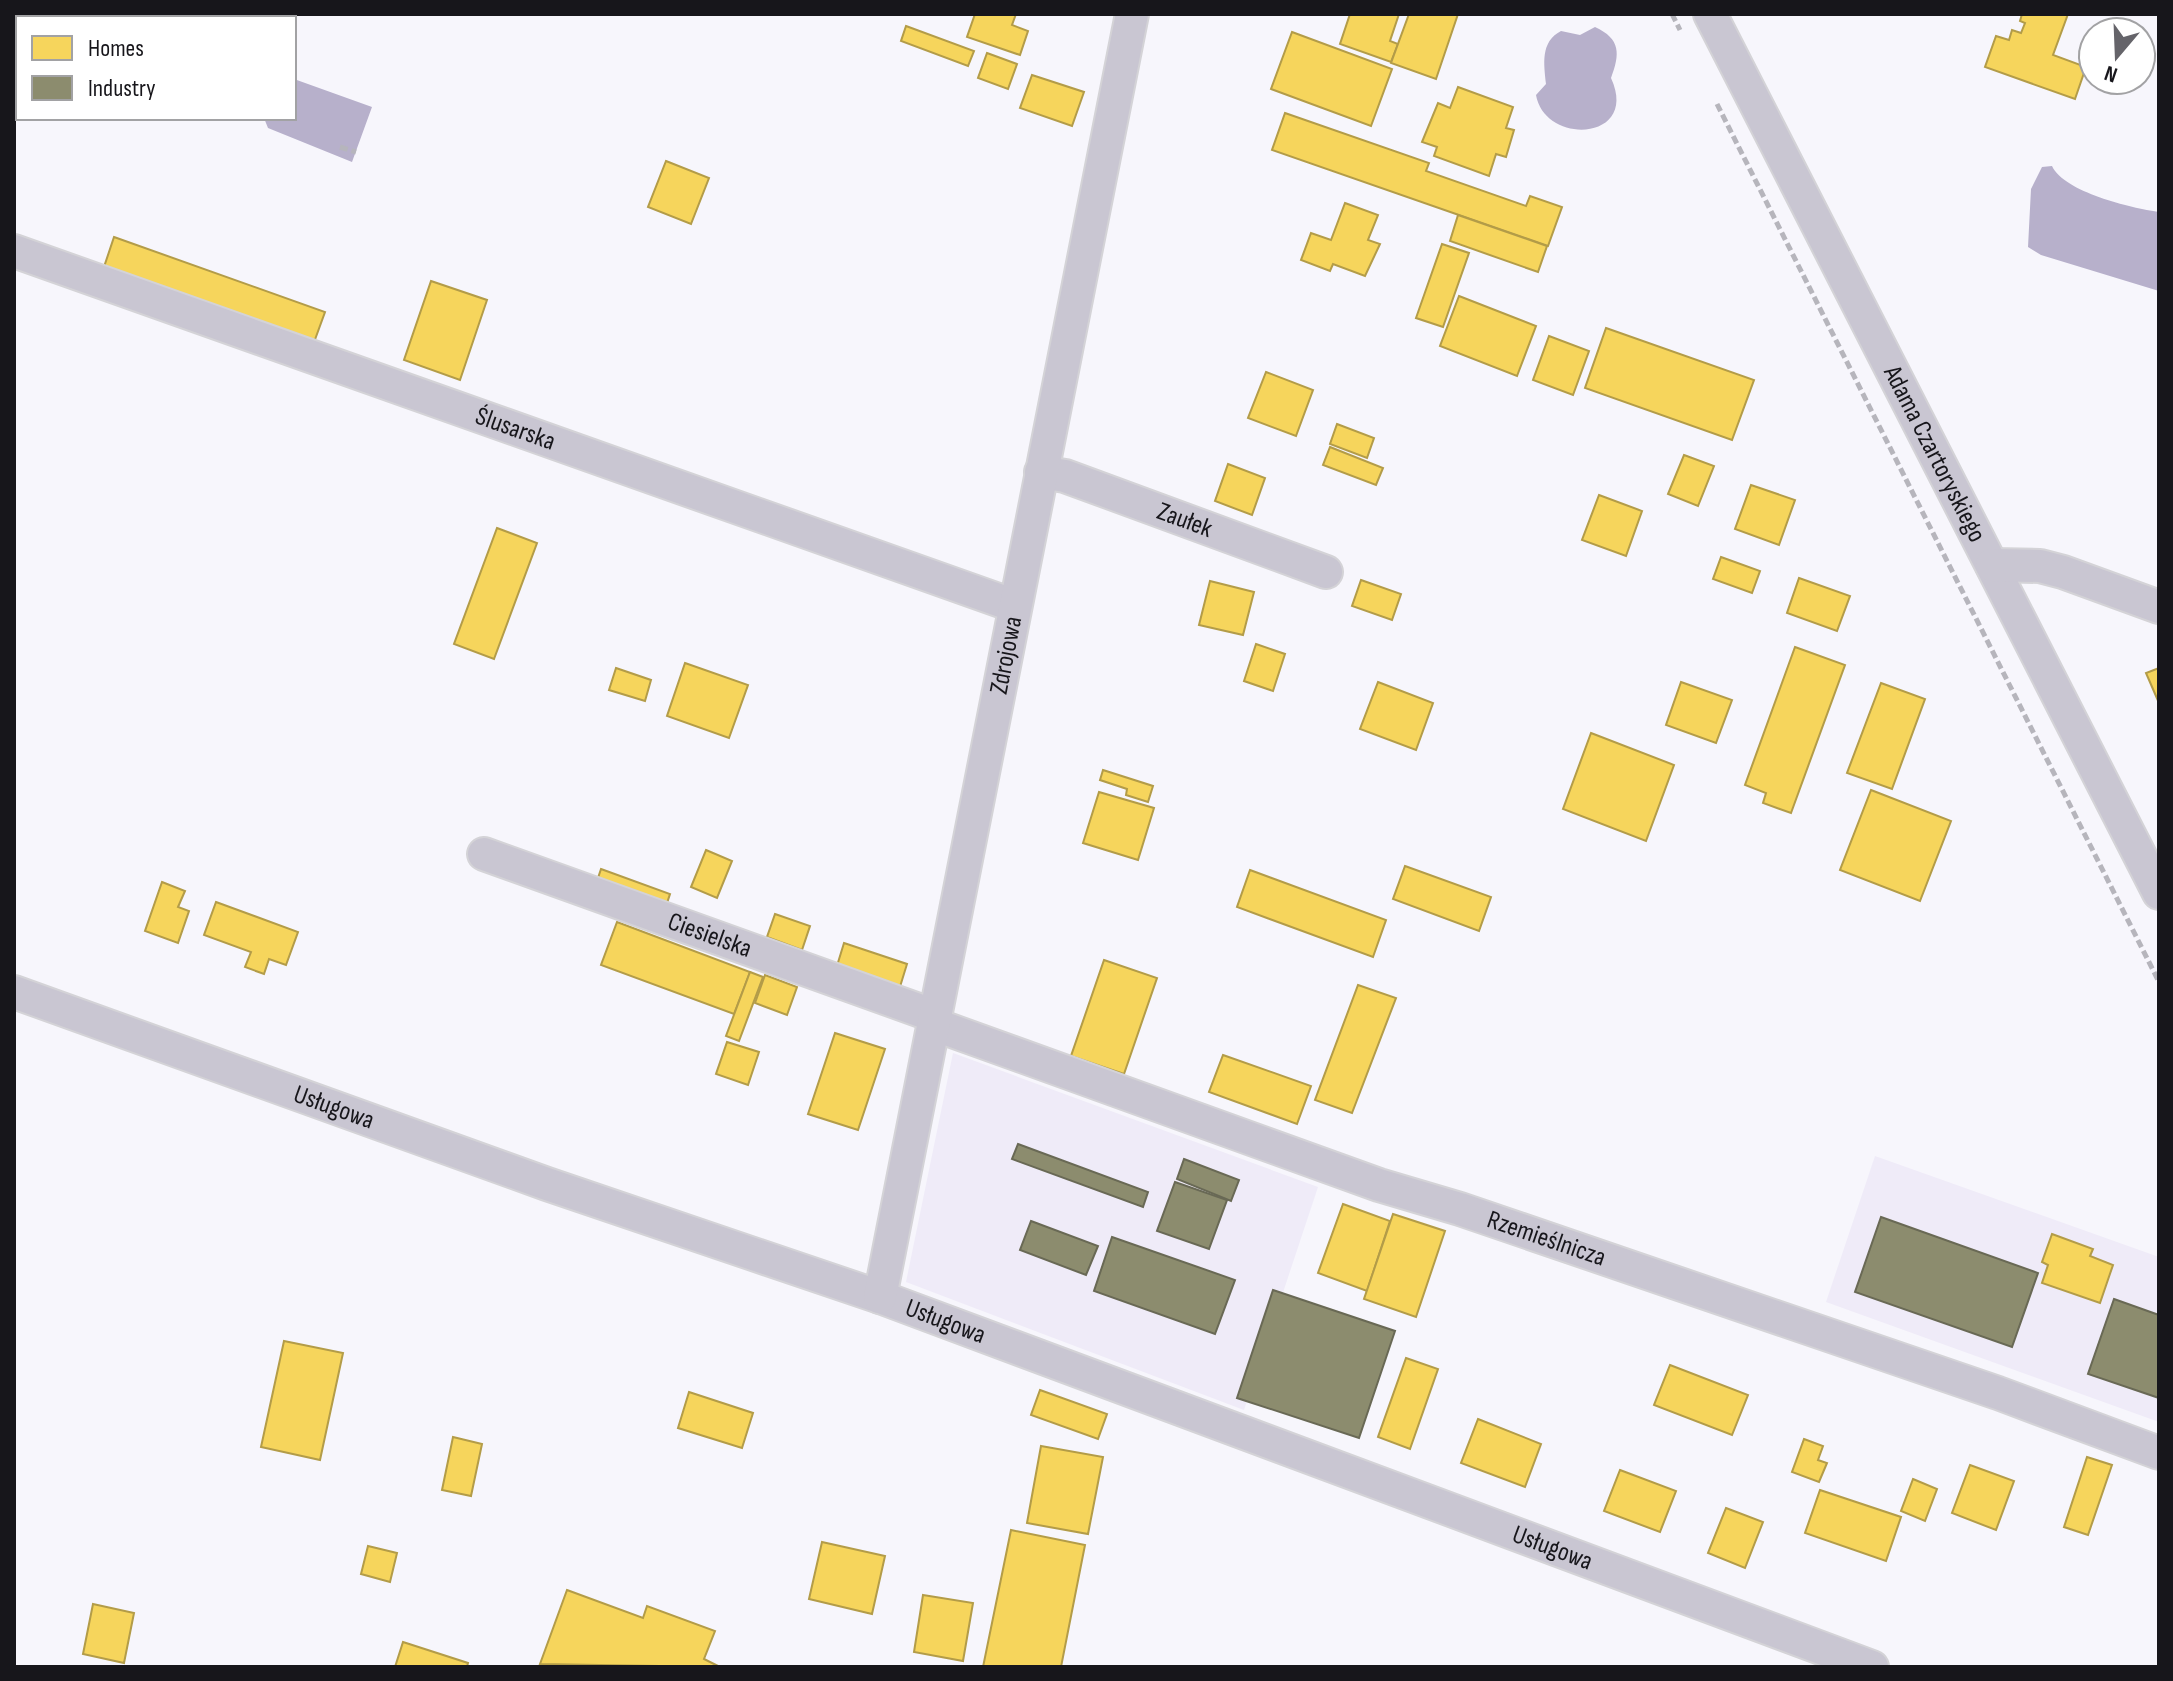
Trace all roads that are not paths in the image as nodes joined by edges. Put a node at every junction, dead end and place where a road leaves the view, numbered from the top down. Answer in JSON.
{"nodes":[{"id":1,"x":1132,"y":14,"type":"edge"},
{"id":2,"x":1710,"y":14,"type":"edge"},
{"id":3,"x":14,"y":251,"type":"edge"},
{"id":4,"x":1041,"y":472,"type":"junction"},
{"id":5,"x":1992,"y":565,"type":"junction"},
{"id":6,"x":1326,"y":572,"type":"dead end"},
{"id":7,"x":1015,"y":606,"type":"junction"},
{"id":8,"x":2159,"y":607,"type":"edge"},
{"id":9,"x":484,"y":854,"type":"dead end"},
{"id":10,"x":2159,"y":893,"type":"edge"},
{"id":11,"x":14,"y":992,"type":"edge"},
{"id":12,"x":934,"y":1020,"type":"junction"},
{"id":13,"x":880,"y":1297,"type":"junction"},
{"id":14,"x":2159,"y":1453,"type":"edge"},
{"id":15,"x":1872,"y":1667,"type":"edge"}],
"edges":[{"from":1,"to":4,"type":"street","name":"Zdrojowa"},
{"from":2,"to":5,"type":"street","name":"Adama Czartoryskiego"},
{"from":3,"to":7,"type":"street","name":"Ślusarska"},
{"from":4,"to":6,"type":"street","name":"Zaułek"},
{"from":4,"to":7,"type":"street","name":"Zdrojowa"},
{"from":5,"to":8,"type":"street"},
{"from":5,"to":10,"type":"street","name":"Adama Czartoryskiego"},
{"from":7,"to":12,"type":"street","name":"Zdrojowa"},
{"from":9,"to":12,"type":"street","name":"Ciesielska"},
{"from":11,"to":13,"type":"street","name":"Usługowa"},
{"from":12,"to":13,"type":"street","name":"Zdrojowa"},
{"from":12,"to":14,"type":"street","name":"Rzemieślnicza"},
{"from":13,"to":15,"type":"street","name":"Usługowa"}]}
